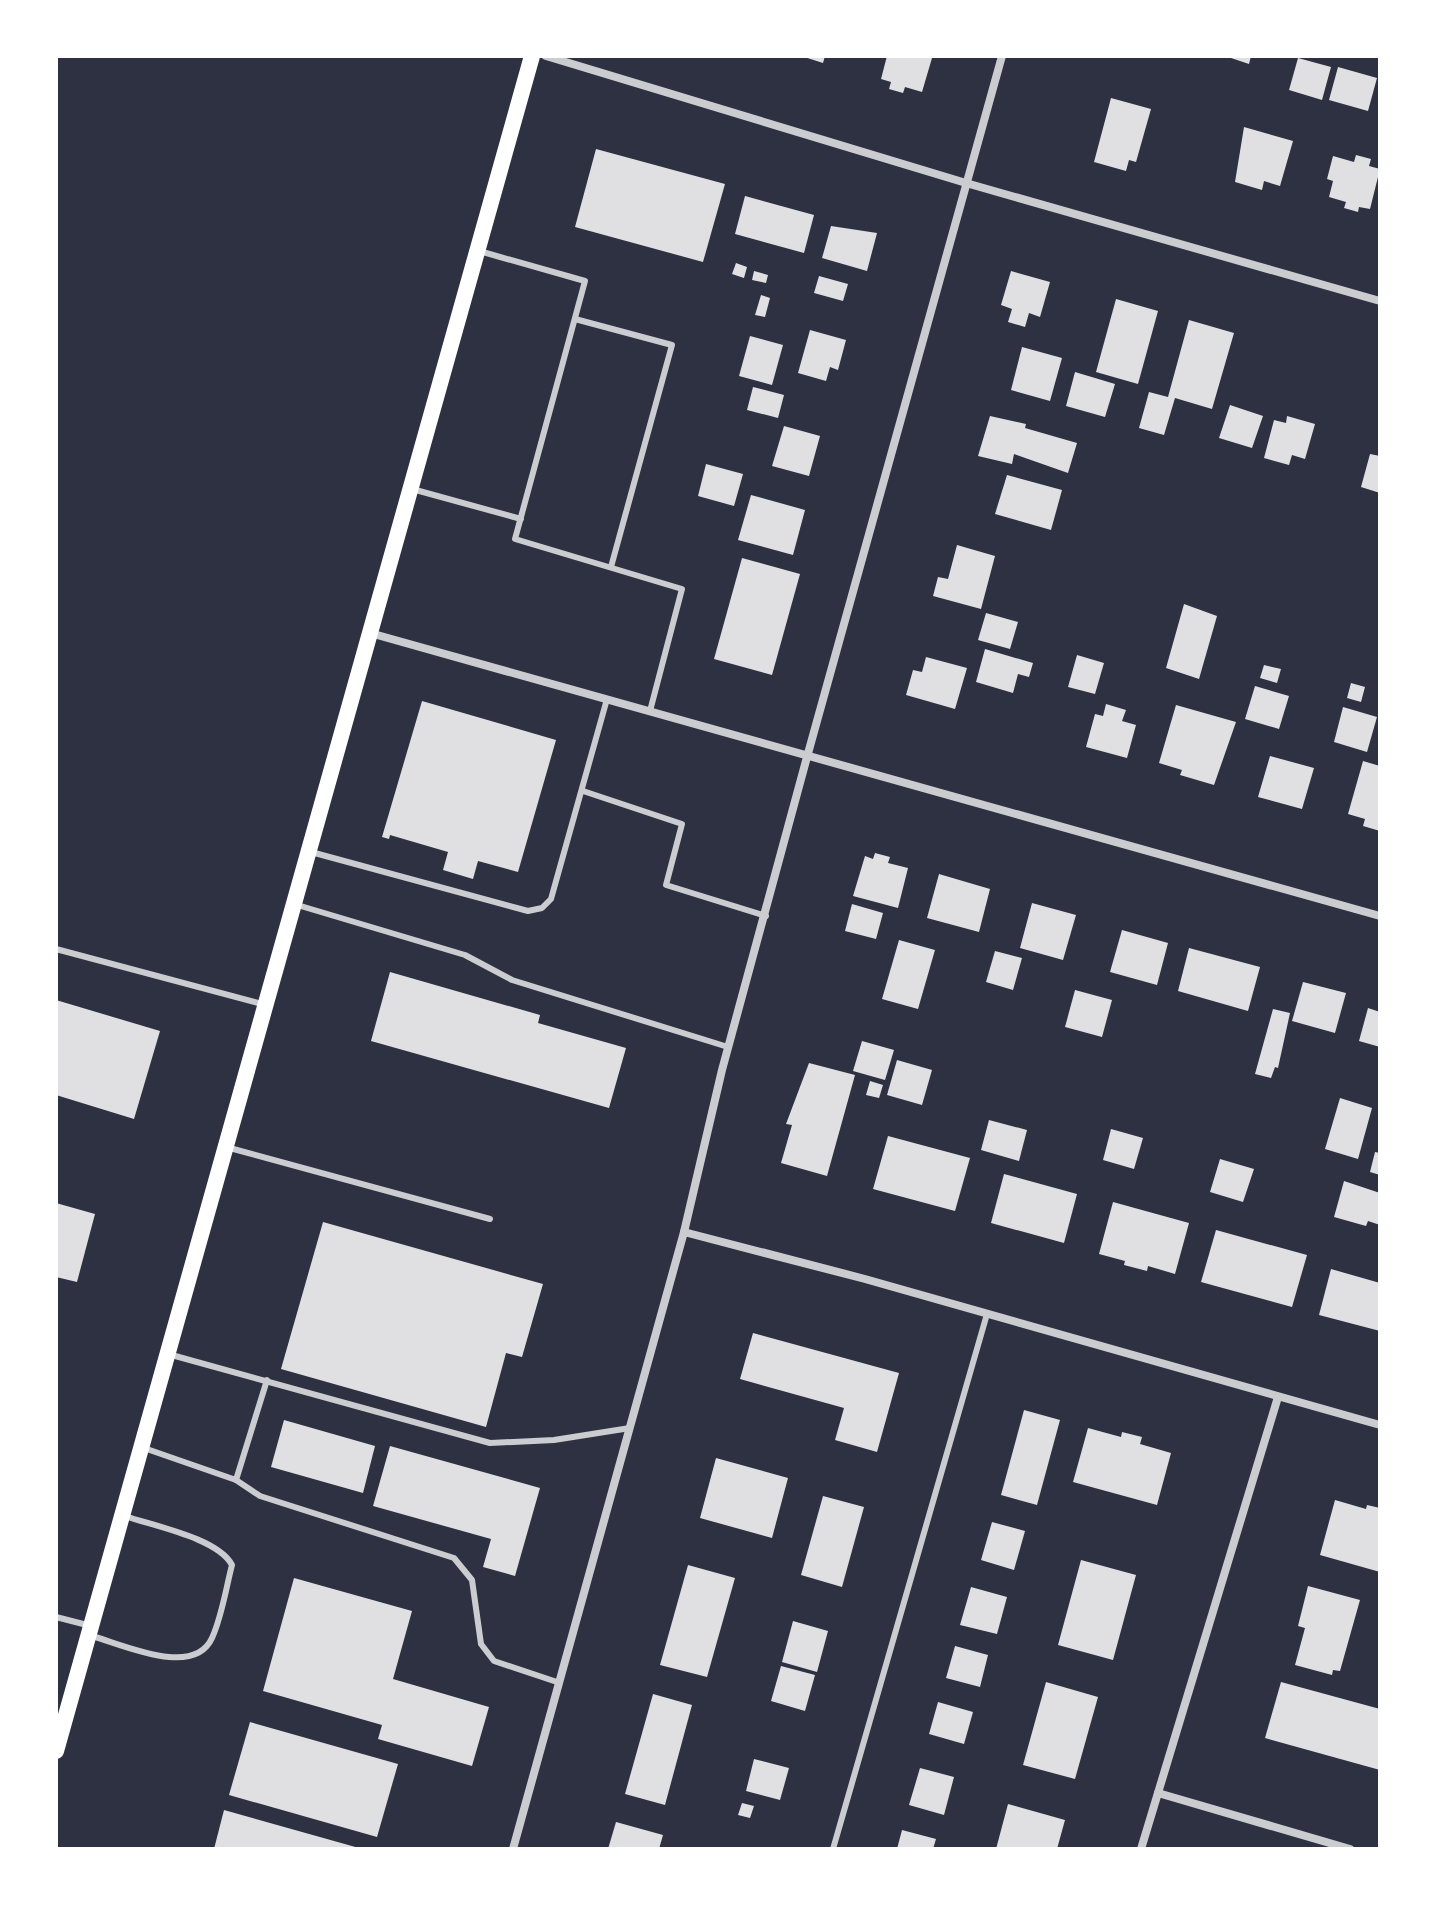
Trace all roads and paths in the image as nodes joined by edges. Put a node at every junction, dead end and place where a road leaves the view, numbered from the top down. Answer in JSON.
{"nodes":[{"id":1,"x":532,"y":56,"type":"edge"},
{"id":2,"x":546,"y":56,"type":"edge"},
{"id":3,"x":1002,"y":56,"type":"edge"},
{"id":4,"x":966,"y":183,"type":"junction"},
{"id":5,"x":479,"y":251,"type":"junction"},
{"id":6,"x":1380,"y":301,"type":"edge"},
{"id":7,"x":575,"y":319,"type":"junction"},
{"id":8,"x":411,"y":489,"type":"junction"},
{"id":9,"x":521,"y":519,"type":"junction"},
{"id":10,"x":611,"y":567,"type":"junction"},
{"id":11,"x":370,"y":633,"type":"junction"},
{"id":12,"x":607,"y":699,"type":"junction"},
{"id":13,"x":650,"y":711,"type":"junction"},
{"id":14,"x":807,"y":757,"type":"junction"},
{"id":15,"x":583,"y":791,"type":"junction"},
{"id":16,"x":309,"y":852,"type":"junction"},
{"id":17,"x":294,"y":904,"type":"junction"},
{"id":18,"x":766,"y":916,"type":"junction"},
{"id":19,"x":1380,"y":916,"type":"edge"},
{"id":20,"x":56,"y":949,"type":"edge"},
{"id":21,"x":265,"y":1005,"type":"junction"},
{"id":22,"x":728,"y":1047,"type":"junction"},
{"id":23,"x":226,"y":1147,"type":"junction"},
{"id":24,"x":490,"y":1219,"type":"dead end"},
{"id":25,"x":684,"y":1232,"type":"junction"},
{"id":26,"x":987,"y":1314,"type":"junction"},
{"id":27,"x":168,"y":1354,"type":"junction"},
{"id":28,"x":267,"y":1380,"type":"junction"},
{"id":29,"x":1278,"y":1397,"type":"junction"},
{"id":30,"x":1380,"y":1425,"type":"edge"},
{"id":31,"x":630,"y":1428,"type":"junction"},
{"id":32,"x":141,"y":1447,"type":"junction"},
{"id":33,"x":236,"y":1480,"type":"junction"},
{"id":34,"x":122,"y":1515,"type":"junction"},
{"id":35,"x":56,"y":1617,"type":"edge"},
{"id":36,"x":90,"y":1630,"type":"junction"},
{"id":37,"x":557,"y":1682,"type":"junction"},
{"id":38,"x":56,"y":1751,"type":"edge"},
{"id":39,"x":1158,"y":1793,"type":"junction"},
{"id":40,"x":513,"y":1849,"type":"edge"},
{"id":41,"x":833,"y":1849,"type":"edge"},
{"id":42,"x":1141,"y":1849,"type":"edge"},
{"id":43,"x":1350,"y":1849,"type":"edge"}],
"edges":[{"from":1,"to":5,"type":"main road"},
{"from":2,"to":4,"type":"street"},
{"from":3,"to":4,"type":"street"},
{"from":4,"to":6,"type":"street"},
{"from":4,"to":14,"type":"street"},
{"from":5,"to":7,"type":"lane"},
{"from":5,"to":8,"type":"main road"},
{"from":7,"to":9,"type":"lane"},
{"from":7,"to":10,"type":"lane"},
{"from":8,"to":9,"type":"lane"},
{"from":8,"to":11,"type":"main road"},
{"from":9,"to":10,"type":"lane"},
{"from":10,"to":13,"type":"lane"},
{"from":11,"to":12,"type":"street"},
{"from":11,"to":16,"type":"main road"},
{"from":12,"to":13,"type":"street"},
{"from":12,"to":15,"type":"lane"},
{"from":13,"to":14,"type":"street"},
{"from":14,"to":18,"type":"street"},
{"from":14,"to":19,"type":"street"},
{"from":15,"to":16,"type":"lane"},
{"from":15,"to":18,"type":"lane"},
{"from":16,"to":17,"type":"main road"},
{"from":17,"to":21,"type":"main road"},
{"from":17,"to":22,"type":"lane"},
{"from":18,"to":22,"type":"street"},
{"from":20,"to":21,"type":"lane"},
{"from":21,"to":23,"type":"main road"},
{"from":22,"to":25,"type":"street"},
{"from":23,"to":24,"type":"lane"},
{"from":23,"to":27,"type":"main road"},
{"from":25,"to":26,"type":"street"},
{"from":25,"to":31,"type":"street"},
{"from":26,"to":29,"type":"street"},
{"from":26,"to":41,"type":"lane"},
{"from":27,"to":28,"type":"lane"},
{"from":27,"to":32,"type":"main road"},
{"from":28,"to":31,"type":"lane"},
{"from":28,"to":33,"type":"lane"},
{"from":29,"to":30,"type":"street"},
{"from":29,"to":39,"type":"street"},
{"from":31,"to":37,"type":"street"},
{"from":32,"to":33,"type":"lane"},
{"from":32,"to":34,"type":"main road"},
{"from":33,"to":37,"type":"lane"},
{"from":34,"to":36,"type":"main road"},
{"from":34,"to":36,"type":"lane"},
{"from":35,"to":36,"type":"lane"},
{"from":36,"to":38,"type":"main road"},
{"from":37,"to":40,"type":"street"},
{"from":39,"to":42,"type":"street"},
{"from":39,"to":43,"type":"street"}]}
